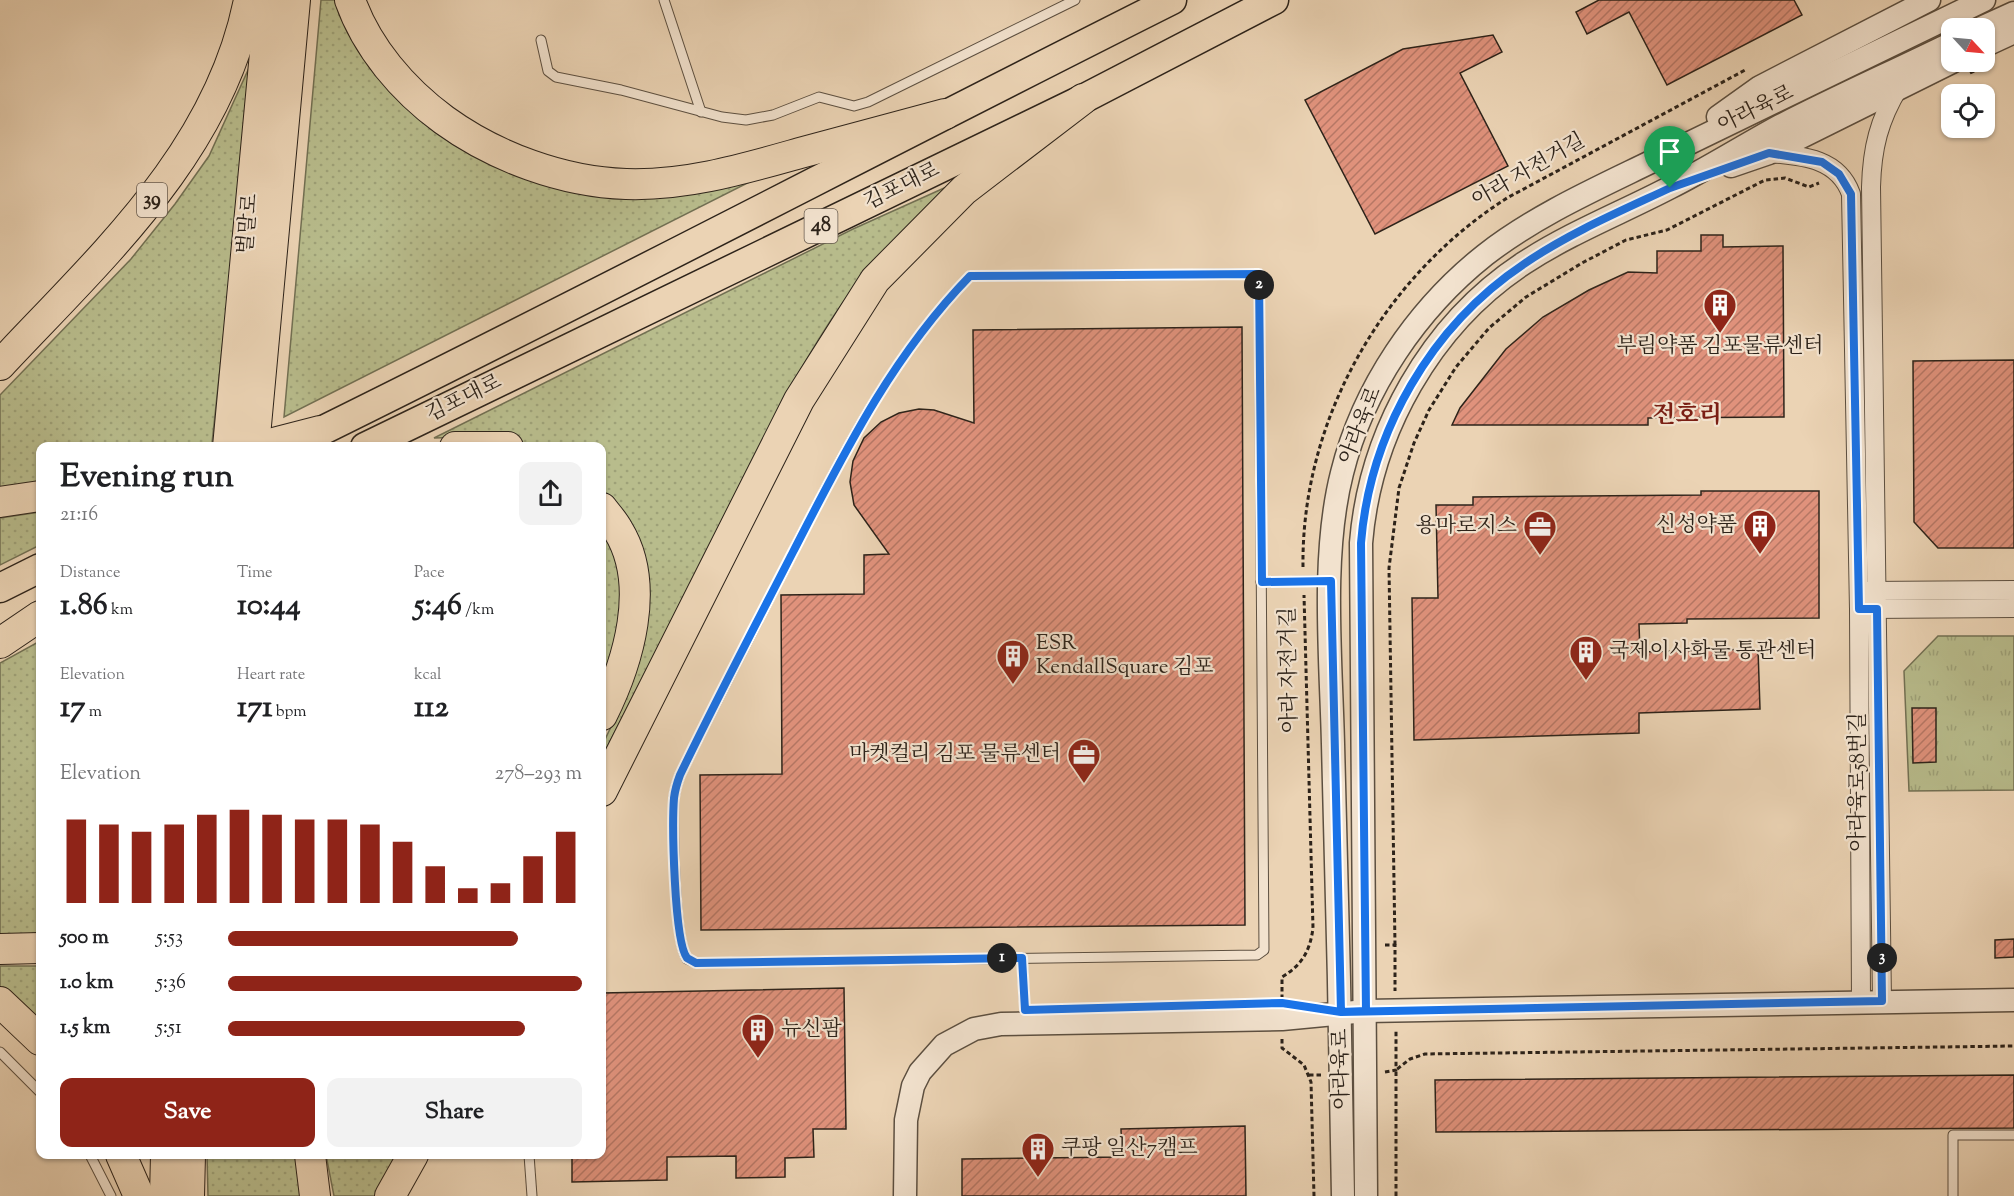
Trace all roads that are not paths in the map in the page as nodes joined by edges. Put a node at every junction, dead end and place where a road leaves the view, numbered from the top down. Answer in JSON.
{"nodes":[{"id":1,"x":249,"y":0,"type":"edge"},
{"id":2,"x":270,"y":0,"type":"edge"},
{"id":3,"x":295,"y":0,"type":"edge"},
{"id":4,"x":308,"y":0,"type":"edge"},
{"id":5,"x":350,"y":0,"type":"edge"},
{"id":6,"x":664,"y":0,"type":"edge"},
{"id":7,"x":1075,"y":0,"type":"edge"},
{"id":8,"x":1172,"y":0,"type":"edge"},
{"id":9,"x":1274,"y":0,"type":"edge"},
{"id":10,"x":1929,"y":0,"type":"edge"},
{"id":11,"x":1984,"y":0,"type":"edge"},
{"id":12,"x":2014,"y":13,"type":"edge"},
{"id":13,"x":1995,"y":22,"type":"edge"},
{"id":14,"x":2014,"y":32,"type":"edge"},
{"id":15,"x":541,"y":40,"type":"dead end"},
{"id":16,"x":1941,"y":48,"type":"edge"},
{"id":17,"x":1995,"y":49,"type":"edge"},
{"id":18,"x":1947,"y":72,"type":"edge"},
{"id":19,"x":1899,"y":87,"type":"junction"},
{"id":20,"x":1083,"y":99,"type":"junction"},
{"id":21,"x":701,"y":112,"type":"junction"},
{"id":22,"x":945,"y":114,"type":"junction"},
{"id":23,"x":1769,"y":153,"type":"junction"},
{"id":24,"x":1660,"y":158,"type":"junction"},
{"id":25,"x":1670,"y":188,"type":"junction"},
{"id":26,"x":270,"y":282,"type":"junction"},
{"id":27,"x":0,"y":365,"type":"edge"},
{"id":28,"x":239,"y":430,"type":"edge"},
{"id":29,"x":320,"y":431,"type":"junction"},
{"id":30,"x":251,"y":442,"type":"edge"},
{"id":31,"x":276,"y":442,"type":"edge"},
{"id":32,"x":298,"y":442,"type":"edge"},
{"id":33,"x":375,"y":442,"type":"edge"},
{"id":34,"x":36,"y":497,"type":"edge"},
{"id":35,"x":0,"y":502,"type":"edge"},
{"id":36,"x":606,"y":513,"type":"edge"},
{"id":37,"x":36,"y":570,"type":"edge"},
{"id":38,"x":1331,"y":581,"type":"junction"},
{"id":39,"x":1262,"y":582,"type":"junction"},
{"id":40,"x":0,"y":588,"type":"edge"},
{"id":41,"x":2014,"y":590,"type":"edge"},
{"id":42,"x":1868,"y":600,"type":"junction"},
{"id":43,"x":2014,"y":608,"type":"edge"},
{"id":44,"x":36,"y":610,"type":"edge"},
{"id":45,"x":36,"y":619,"type":"edge"},
{"id":46,"x":0,"y":627,"type":"edge"},
{"id":47,"x":0,"y":643,"type":"edge"},
{"id":48,"x":606,"y":707,"type":"edge"},
{"id":49,"x":606,"y":783,"type":"edge"},
{"id":50,"x":36,"y":948,"type":"edge"},
{"id":51,"x":0,"y":949,"type":"edge"},
{"id":52,"x":1022,"y":958,"type":"junction"},
{"id":53,"x":2014,"y":1000,"type":"edge"},
{"id":54,"x":1871,"y":1001,"type":"junction"},
{"id":55,"x":0,"y":1002,"type":"edge"},
{"id":56,"x":1025,"y":1010,"type":"junction"},
{"id":57,"x":1366,"y":1011,"type":"junction"},
{"id":58,"x":1341,"y":1012,"type":"junction"},
{"id":59,"x":36,"y":1036,"type":"edge"},
{"id":60,"x":0,"y":1052,"type":"edge"},
{"id":61,"x":36,"y":1088,"type":"edge"},
{"id":62,"x":2014,"y":1135,"type":"edge"},
{"id":63,"x":92,"y":1159,"type":"edge"},
{"id":64,"x":123,"y":1159,"type":"edge"},
{"id":65,"x":166,"y":1159,"type":"edge"},
{"id":66,"x":190,"y":1159,"type":"edge"},
{"id":67,"x":310,"y":1159,"type":"edge"},
{"id":68,"x":411,"y":1159,"type":"edge"},
{"id":69,"x":423,"y":1159,"type":"edge"},
{"id":70,"x":529,"y":1159,"type":"edge"},
{"id":71,"x":111,"y":1196,"type":"edge"},
{"id":72,"x":139,"y":1196,"type":"edge"},
{"id":73,"x":165,"y":1196,"type":"edge"},
{"id":74,"x":189,"y":1196,"type":"edge"},
{"id":75,"x":315,"y":1196,"type":"edge"},
{"id":76,"x":390,"y":1196,"type":"edge"},
{"id":77,"x":409,"y":1196,"type":"edge"},
{"id":78,"x":532,"y":1196,"type":"edge"},
{"id":79,"x":891,"y":1196,"type":"edge"},
{"id":80,"x":905,"y":1196,"type":"edge"},
{"id":81,"x":1343,"y":1196,"type":"edge"},
{"id":82,"x":1366,"y":1196,"type":"edge"},
{"id":83,"x":1953,"y":1196,"type":"edge"}],
"edges":[{"from":1,"to":27,"type":"highway","number":"39"},
{"from":2,"to":28,"type":"highway","name":"벌말로"},
{"from":3,"to":26,"type":"highway","name":"벌말로"},
{"from":4,"to":26,"type":"highway","name":"벌말로"},
{"from":5,"to":22,"type":"highway"},
{"from":6,"to":21,"type":"lane"},
{"from":7,"to":21,"type":"lane"},
{"from":8,"to":22,"type":"main road","name":"김포대로","number":"48"},
{"from":9,"to":20,"type":"main road","name":"김포대로","number":"48"},
{"from":10,"to":24,"type":"street"},
{"from":11,"to":24,"type":"street","name":"아라육로"},
{"from":12,"to":13,"type":"street"},
{"from":14,"to":17,"type":"street"},
{"from":15,"to":21,"type":"lane"},
{"from":16,"to":25,"type":"street","name":"아라육로"},
{"from":18,"to":19,"type":"street"},
{"from":19,"to":23,"type":"street"},
{"from":19,"to":42,"type":"street"},
{"from":20,"to":33,"type":"main road","name":"김포대로","number":"48"},
{"from":20,"to":49,"type":"highway"},
{"from":22,"to":29,"type":"main road","name":"김포대로","number":"48"},
{"from":23,"to":25,"type":"street"},
{"from":23,"to":42,"type":"street","name":"아라육로58번길"},
{"from":24,"to":38,"type":"street","name":"아라육로"},
{"from":25,"to":57,"type":"street","name":"아라육로"},
{"from":26,"to":28,"type":"highway","name":"벌말로"},
{"from":28,"to":30,"type":"highway","name":"벌말로"},
{"from":29,"to":31,"type":"highway"},
{"from":29,"to":32,"type":"main road","name":"김포대로","number":"48"},
{"from":34,"to":35,"type":"highway"},
{"from":36,"to":48,"type":"highway"},
{"from":37,"to":40,"type":"main road"},
{"from":38,"to":39,"type":"lane"},
{"from":38,"to":58,"type":"street","name":"아라육로"},
{"from":39,"to":52,"type":"lane"},
{"from":39,"to":52,"type":"lane"},
{"from":41,"to":42,"type":"street"},
{"from":42,"to":43,"type":"street"},
{"from":42,"to":54,"type":"street","name":"아라육로58번길"},
{"from":44,"to":46,"type":"main road"},
{"from":45,"to":47,"type":"highway"},
{"from":50,"to":51,"type":"highway"},
{"from":52,"to":56,"type":"lane"},
{"from":53,"to":54,"type":"street"},
{"from":54,"to":57,"type":"street"},
{"from":55,"to":59,"type":"highway"},
{"from":56,"to":58,"type":"street"},
{"from":56,"to":79,"type":"street"},
{"from":57,"to":58,"type":"street"},
{"from":57,"to":82,"type":"street","name":"아라육로"},
{"from":58,"to":80,"type":"street"},
{"from":58,"to":81,"type":"street","name":"아라육로"},
{"from":60,"to":61,"type":"lane"},
{"from":62,"to":83,"type":"lane"},
{"from":63,"to":71,"type":"lane"},
{"from":64,"to":72,"type":"highway"},
{"from":65,"to":73,"type":"highway"},
{"from":66,"to":74,"type":"highway"},
{"from":67,"to":75,"type":"highway"},
{"from":68,"to":76,"type":"highway"},
{"from":69,"to":77,"type":"highway"},
{"from":70,"to":78,"type":"lane"}]}
